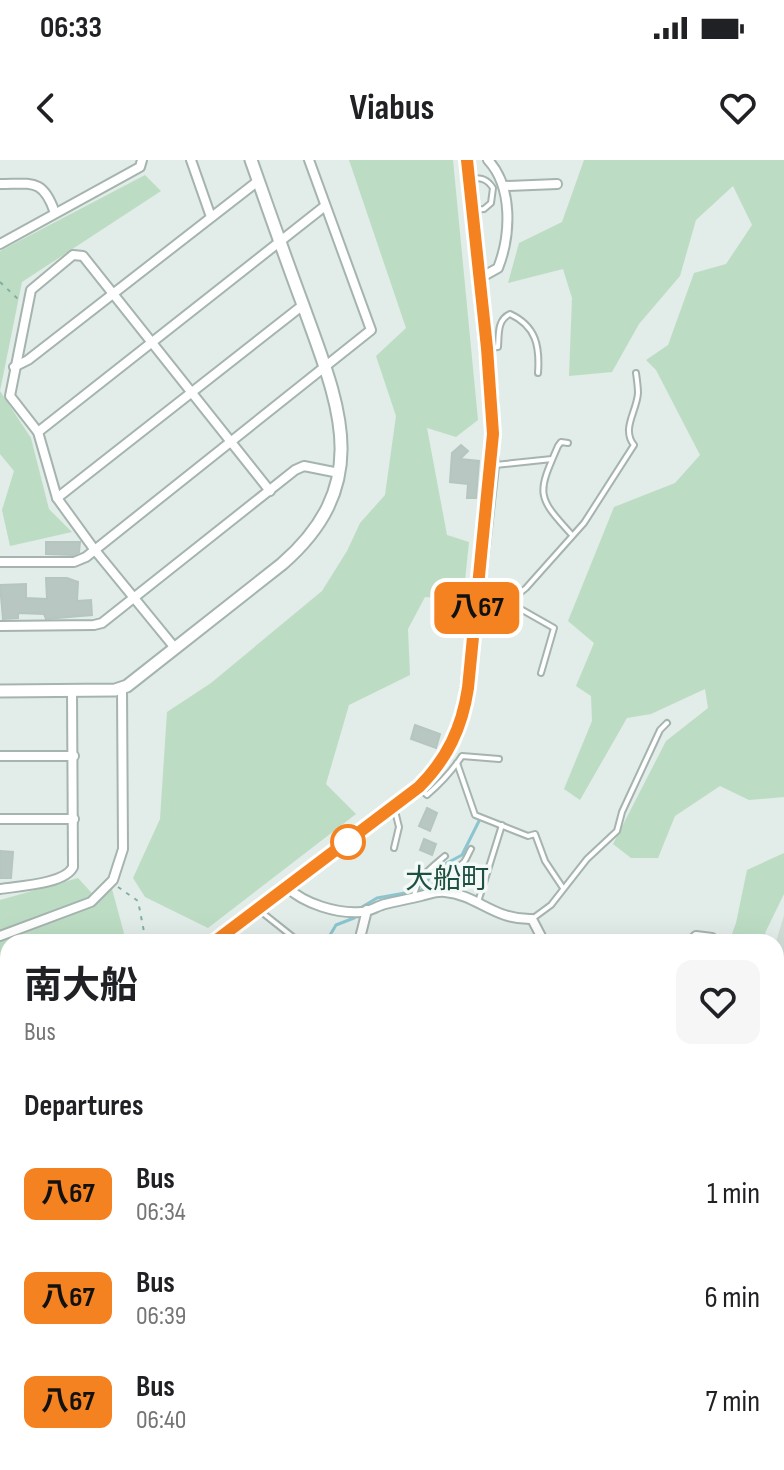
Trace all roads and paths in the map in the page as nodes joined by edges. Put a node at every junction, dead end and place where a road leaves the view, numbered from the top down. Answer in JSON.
{"nodes":[{"id":1,"x":142,"y":160,"type":"edge"},
{"id":2,"x":191,"y":160,"type":"edge"},
{"id":3,"x":251,"y":160,"type":"edge"},
{"id":4,"x":309,"y":160,"type":"edge"},
{"id":5,"x":467,"y":160,"type":"edge"},
{"id":6,"x":488,"y":160,"type":"edge"},
{"id":7,"x":469,"y":179,"type":"junction"},
{"id":8,"x":258,"y":181,"type":"junction"},
{"id":9,"x":0,"y":184,"type":"edge"},
{"id":10,"x":557,"y":184,"type":"dead end"},
{"id":11,"x":505,"y":186,"type":"junction"},
{"id":12,"x":325,"y":206,"type":"junction"},
{"id":13,"x":473,"y":210,"type":"junction"},
{"id":14,"x":55,"y":213,"type":"junction"},
{"id":15,"x":211,"y":217,"type":"junction"},
{"id":16,"x":280,"y":242,"type":"junction"},
{"id":17,"x":0,"y":244,"type":"edge"},
{"id":18,"x":480,"y":278,"type":"junction"},
{"id":19,"x":0,"y":282,"type":"edge"},
{"id":20,"x":114,"y":293,"type":"junction"},
{"id":21,"x":20,"y":302,"type":"dead end"},
{"id":22,"x":303,"y":305,"type":"junction"},
{"id":23,"x":153,"y":343,"type":"junction"},
{"id":24,"x":487,"y":348,"type":"junction"},
{"id":25,"x":14,"y":367,"type":"junction"},
{"id":26,"x":326,"y":367,"type":"junction"},
{"id":27,"x":538,"y":373,"type":"dead end"},
{"id":28,"x":636,"y":373,"type":"dead end"},
{"id":29,"x":192,"y":392,"type":"junction"},
{"id":30,"x":38,"y":432,"type":"junction"},
{"id":31,"x":231,"y":441,"type":"junction"},
{"id":32,"x":568,"y":443,"type":"dead end"},
{"id":33,"x":552,"y":459,"type":"junction"},
{"id":34,"x":492,"y":466,"type":"junction"},
{"id":35,"x":339,"y":473,"type":"junction"},
{"id":36,"x":270,"y":491,"type":"junction"},
{"id":37,"x":57,"y":498,"type":"junction"},
{"id":38,"x":572,"y":535,"type":"junction"},
{"id":39,"x":94,"y":549,"type":"junction"},
{"id":40,"x":0,"y":562,"type":"edge"},
{"id":41,"x":134,"y":598,"type":"junction"},
{"id":42,"x":509,"y":602,"type":"junction"},
{"id":43,"x":477,"y":605,"type":"junction"},
{"id":44,"x":0,"y":626,"type":"edge"},
{"id":45,"x":175,"y":648,"type":"junction"},
{"id":46,"x":541,"y":673,"type":"dead end"},
{"id":47,"x":122,"y":689,"type":"junction"},
{"id":48,"x":72,"y":690,"type":"junction"},
{"id":49,"x":0,"y":691,"type":"edge"},
{"id":50,"x":667,"y":723,"type":"dead end"},
{"id":51,"x":0,"y":756,"type":"edge"},
{"id":52,"x":74,"y":756,"type":"junction"},
{"id":53,"x":499,"y":759,"type":"dead end"},
{"id":54,"x":457,"y":763,"type":"junction"},
{"id":55,"x":419,"y":787,"type":"junction"},
{"id":56,"x":394,"y":807,"type":"junction"},
{"id":57,"x":0,"y":819,"type":"edge"},
{"id":58,"x":74,"y":819,"type":"junction"},
{"id":59,"x":502,"y":825,"type":"junction"},
{"id":60,"x":394,"y":848,"type":"dead end"},
{"id":61,"x":471,"y":849,"type":"dead end"},
{"id":62,"x":445,"y":856,"type":"dead end"},
{"id":63,"x":112,"y":882,"type":"junction"},
{"id":64,"x":287,"y":887,"type":"junction"},
{"id":65,"x":563,"y":888,"type":"junction"},
{"id":66,"x":0,"y":889,"type":"edge"},
{"id":67,"x":434,"y":892,"type":"junction"},
{"id":68,"x":414,"y":898,"type":"junction"},
{"id":69,"x":478,"y":902,"type":"junction"},
{"id":70,"x":258,"y":910,"type":"junction"},
{"id":71,"x":365,"y":911,"type":"junction"},
{"id":72,"x":532,"y":919,"type":"junction"},
{"id":73,"x":5,"y":934,"type":"edge"},
{"id":74,"x":144,"y":934,"type":"edge"},
{"id":75,"x":227,"y":934,"type":"edge"},
{"id":76,"x":289,"y":934,"type":"edge"},
{"id":77,"x":361,"y":934,"type":"edge"},
{"id":78,"x":540,"y":934,"type":"edge"}],
"edges":[{"from":1,"to":14,"type":"street"},
{"from":2,"to":15,"type":"street"},
{"from":3,"to":8,"type":"street"},
{"from":4,"to":12,"type":"street"},
{"from":5,"to":7,"type":"main road"},
{"from":6,"to":11,"type":"street"},
{"from":7,"to":13,"type":"main road"},
{"from":7,"to":13,"type":"lane"},
{"from":8,"to":15,"type":"street"},
{"from":8,"to":16,"type":"street"},
{"from":9,"to":14,"type":"street"},
{"from":10,"to":11,"type":"street"},
{"from":11,"to":18,"type":"street"},
{"from":12,"to":16,"type":"street"},
{"from":12,"to":26,"type":"street"},
{"from":13,"to":18,"type":"main road"},
{"from":14,"to":17,"type":"street"},
{"from":15,"to":20,"type":"street"},
{"from":16,"to":22,"type":"street"},
{"from":16,"to":23,"type":"street"},
{"from":18,"to":24,"type":"main road"},
{"from":19,"to":21,"type":"path"},
{"from":20,"to":23,"type":"street"},
{"from":20,"to":25,"type":"street"},
{"from":20,"to":25,"type":"street"},
{"from":22,"to":26,"type":"street"},
{"from":22,"to":29,"type":"street"},
{"from":23,"to":29,"type":"street"},
{"from":23,"to":30,"type":"street"},
{"from":24,"to":27,"type":"lane"},
{"from":24,"to":34,"type":"main road"},
{"from":25,"to":30,"type":"street"},
{"from":26,"to":31,"type":"street"},
{"from":26,"to":35,"type":"street"},
{"from":28,"to":38,"type":"lane"},
{"from":29,"to":31,"type":"street"},
{"from":29,"to":37,"type":"street"},
{"from":30,"to":37,"type":"street"},
{"from":31,"to":36,"type":"street"},
{"from":31,"to":39,"type":"street"},
{"from":32,"to":33,"type":"lane"},
{"from":33,"to":34,"type":"lane"},
{"from":33,"to":38,"type":"lane"},
{"from":34,"to":43,"type":"main road"},
{"from":35,"to":36,"type":"street"},
{"from":35,"to":45,"type":"street"},
{"from":36,"to":41,"type":"street"},
{"from":37,"to":39,"type":"street"},
{"from":38,"to":42,"type":"lane"},
{"from":39,"to":40,"type":"street"},
{"from":39,"to":41,"type":"street"},
{"from":41,"to":44,"type":"street"},
{"from":41,"to":45,"type":"street"},
{"from":42,"to":43,"type":"lane"},
{"from":42,"to":46,"type":"lane"},
{"from":43,"to":55,"type":"main road"},
{"from":45,"to":47,"type":"street"},
{"from":47,"to":48,"type":"street"},
{"from":47,"to":63,"type":"street"},
{"from":48,"to":49,"type":"street"},
{"from":48,"to":52,"type":"street"},
{"from":50,"to":65,"type":"lane"},
{"from":51,"to":52,"type":"street"},
{"from":52,"to":58,"type":"street"},
{"from":53,"to":54,"type":"lane"},
{"from":54,"to":55,"type":"lane"},
{"from":54,"to":59,"type":"lane"},
{"from":55,"to":56,"type":"main road"},
{"from":56,"to":60,"type":"lane"},
{"from":56,"to":64,"type":"main road"},
{"from":57,"to":58,"type":"street"},
{"from":58,"to":66,"type":"street"},
{"from":59,"to":65,"type":"lane"},
{"from":59,"to":69,"type":"lane"},
{"from":61,"to":67,"type":"lane"},
{"from":62,"to":68,"type":"lane"},
{"from":63,"to":73,"type":"street"},
{"from":63,"to":74,"type":"path"},
{"from":64,"to":70,"type":"main road"},
{"from":64,"to":71,"type":"street"},
{"from":65,"to":72,"type":"lane"},
{"from":67,"to":68,"type":"street"},
{"from":67,"to":69,"type":"street"},
{"from":68,"to":71,"type":"street"},
{"from":69,"to":72,"type":"street"},
{"from":70,"to":75,"type":"main road"},
{"from":70,"to":76,"type":"lane"},
{"from":71,"to":77,"type":"street"},
{"from":72,"to":78,"type":"street"}]}
